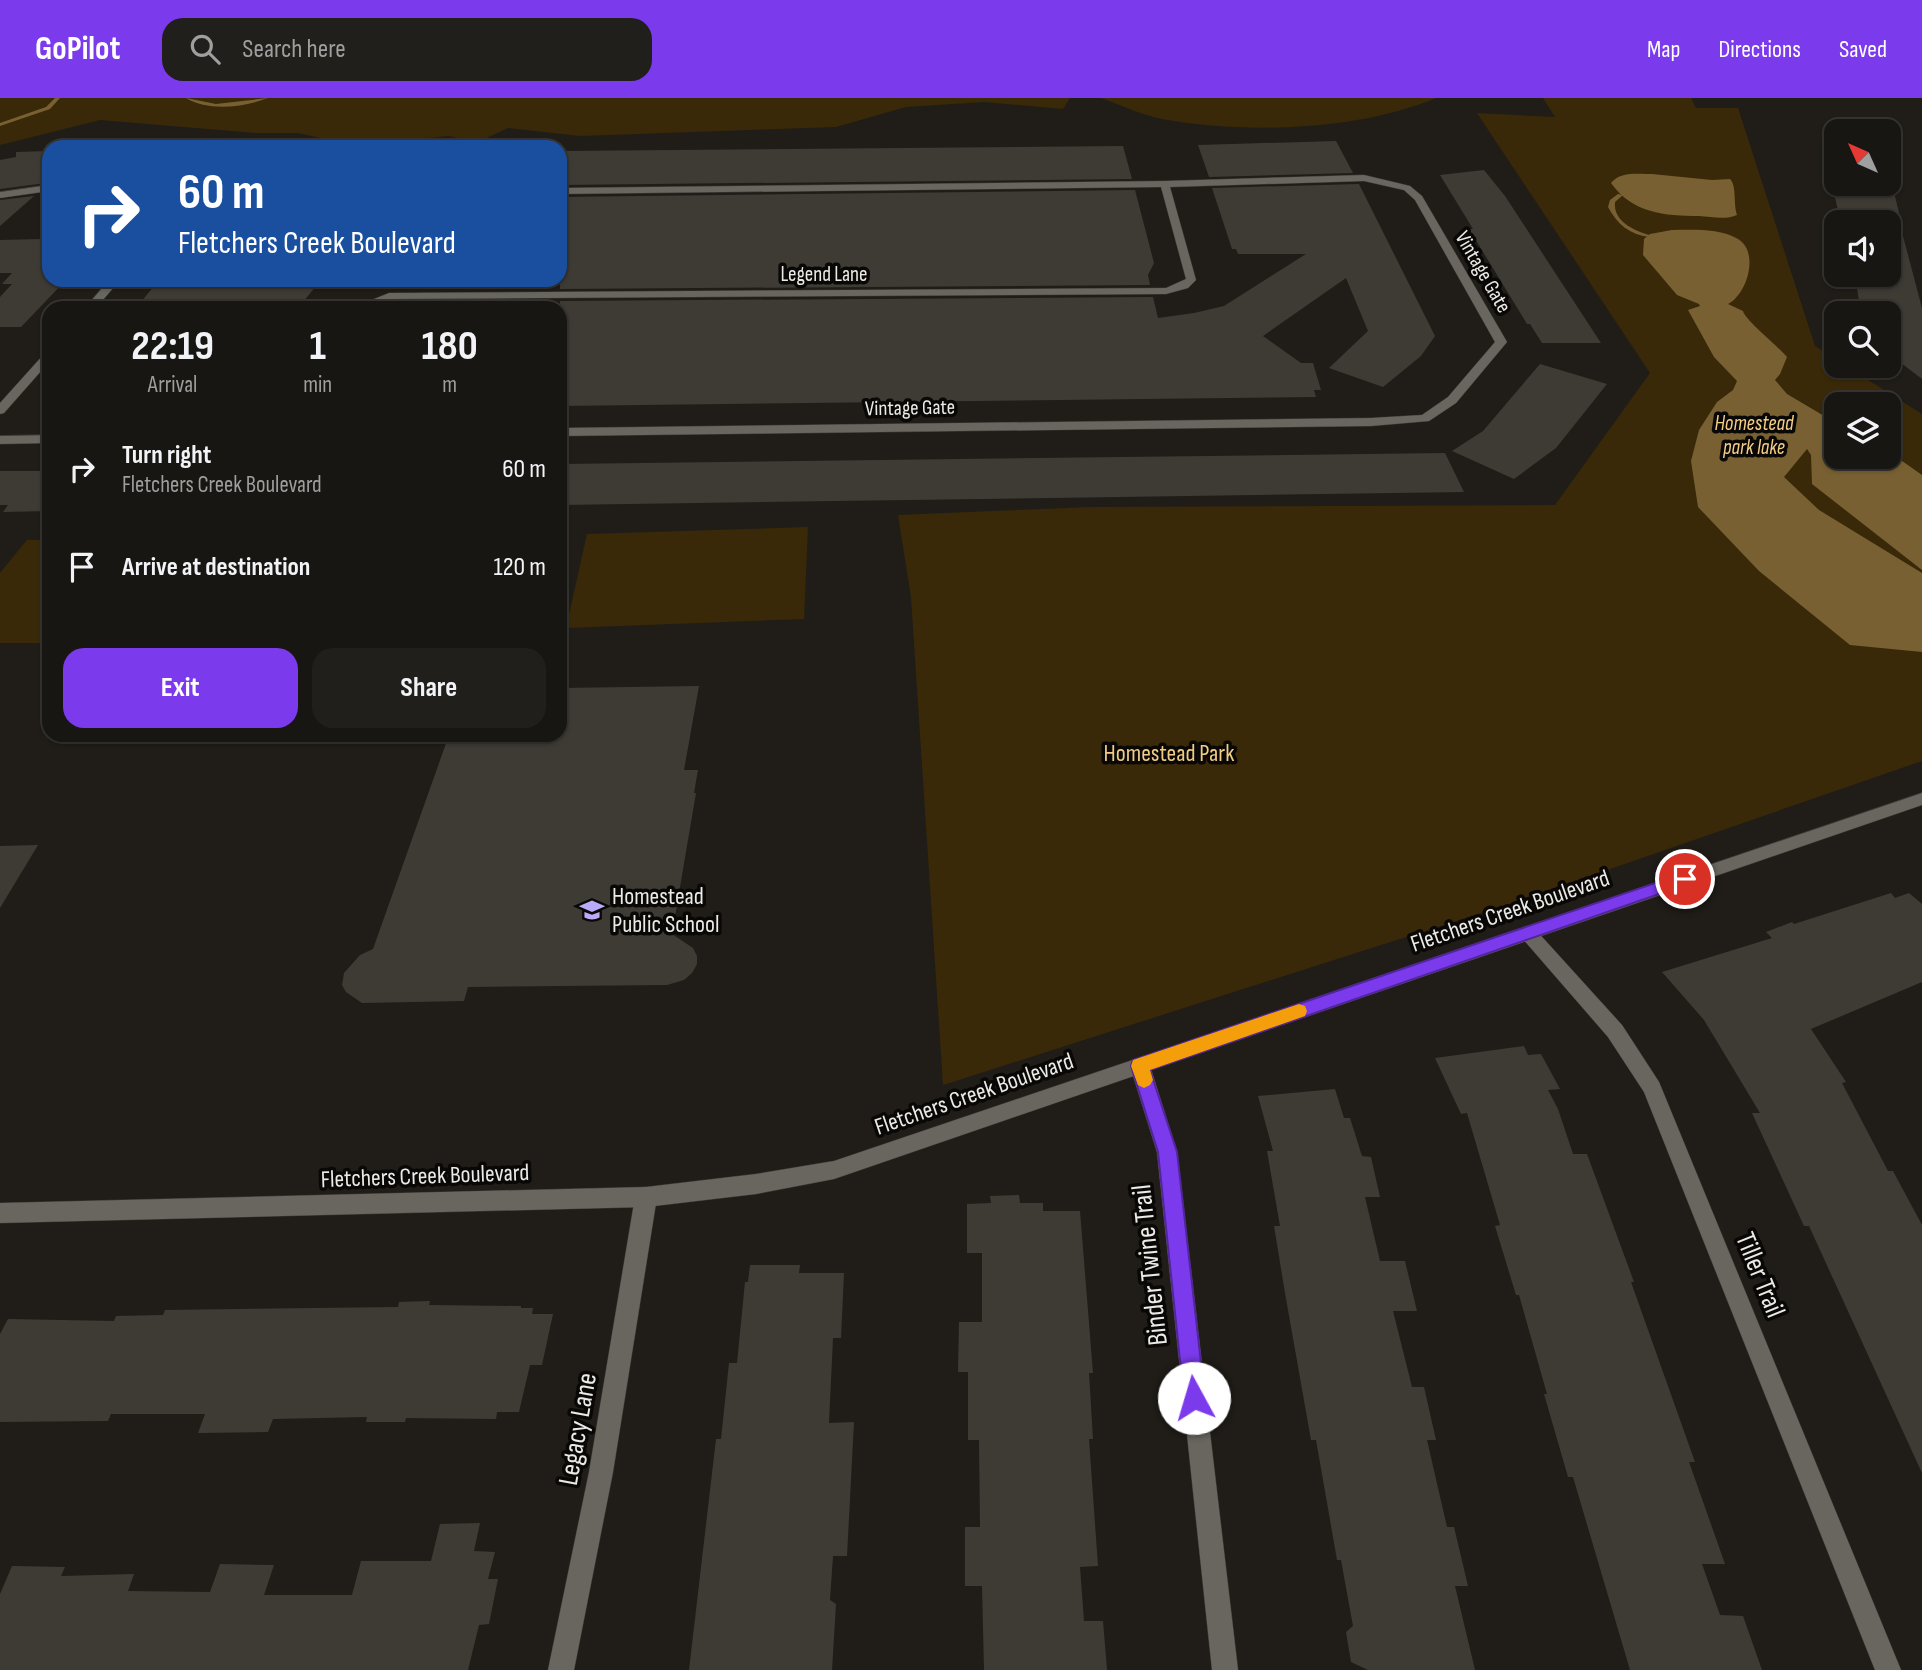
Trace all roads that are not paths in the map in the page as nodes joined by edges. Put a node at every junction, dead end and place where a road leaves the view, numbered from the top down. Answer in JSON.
{"nodes":[{"id":1,"x":1165,"y":184,"type":"junction"},
{"id":2,"x":42,"y":189,"type":"edge"},
{"id":3,"x":567,"y":191,"type":"edge"},
{"id":4,"x":0,"y":195,"type":"edge"},
{"id":5,"x":109,"y":287,"type":"edge"},
{"id":6,"x":96,"y":301,"type":"edge"},
{"id":7,"x":376,"y":301,"type":"edge"},
{"id":8,"x":42,"y":363,"type":"edge"},
{"id":9,"x":0,"y":410,"type":"edge"},
{"id":10,"x":567,"y":432,"type":"edge"},
{"id":11,"x":42,"y":439,"type":"edge"},
{"id":12,"x":0,"y":440,"type":"edge"},
{"id":13,"x":1922,"y":799,"type":"edge"},
{"id":14,"x":1528,"y":933,"type":"junction"},
{"id":15,"x":1140,"y":1066,"type":"junction"},
{"id":16,"x":646,"y":1196,"type":"junction"},
{"id":17,"x":0,"y":1213,"type":"edge"},
{"id":18,"x":561,"y":1670,"type":"edge"},
{"id":19,"x":1225,"y":1670,"type":"edge"},
{"id":20,"x":1888,"y":1670,"type":"edge"}],
"edges":[{"from":1,"to":3,"type":"street","name":"Vintage Gate"},
{"from":1,"to":7,"type":"street","name":"Legend Lane"},
{"from":1,"to":10,"type":"street","name":"Vintage Gate"},
{"from":2,"to":4,"type":"street"},
{"from":5,"to":6,"type":"street"},
{"from":8,"to":9,"type":"street"},
{"from":11,"to":12,"type":"street"},
{"from":13,"to":14,"type":"street","name":"Fletchers Creek Boulevard"},
{"from":14,"to":15,"type":"street","name":"Fletchers Creek Boulevard"},
{"from":14,"to":20,"type":"street","name":"Tiller Trail"},
{"from":15,"to":16,"type":"street","name":"Fletchers Creek Boulevard"},
{"from":15,"to":19,"type":"street","name":"Binder Twine Trail"},
{"from":16,"to":17,"type":"street","name":"Fletchers Creek Boulevard"},
{"from":16,"to":18,"type":"street","name":"Legacy Lane"}]}
